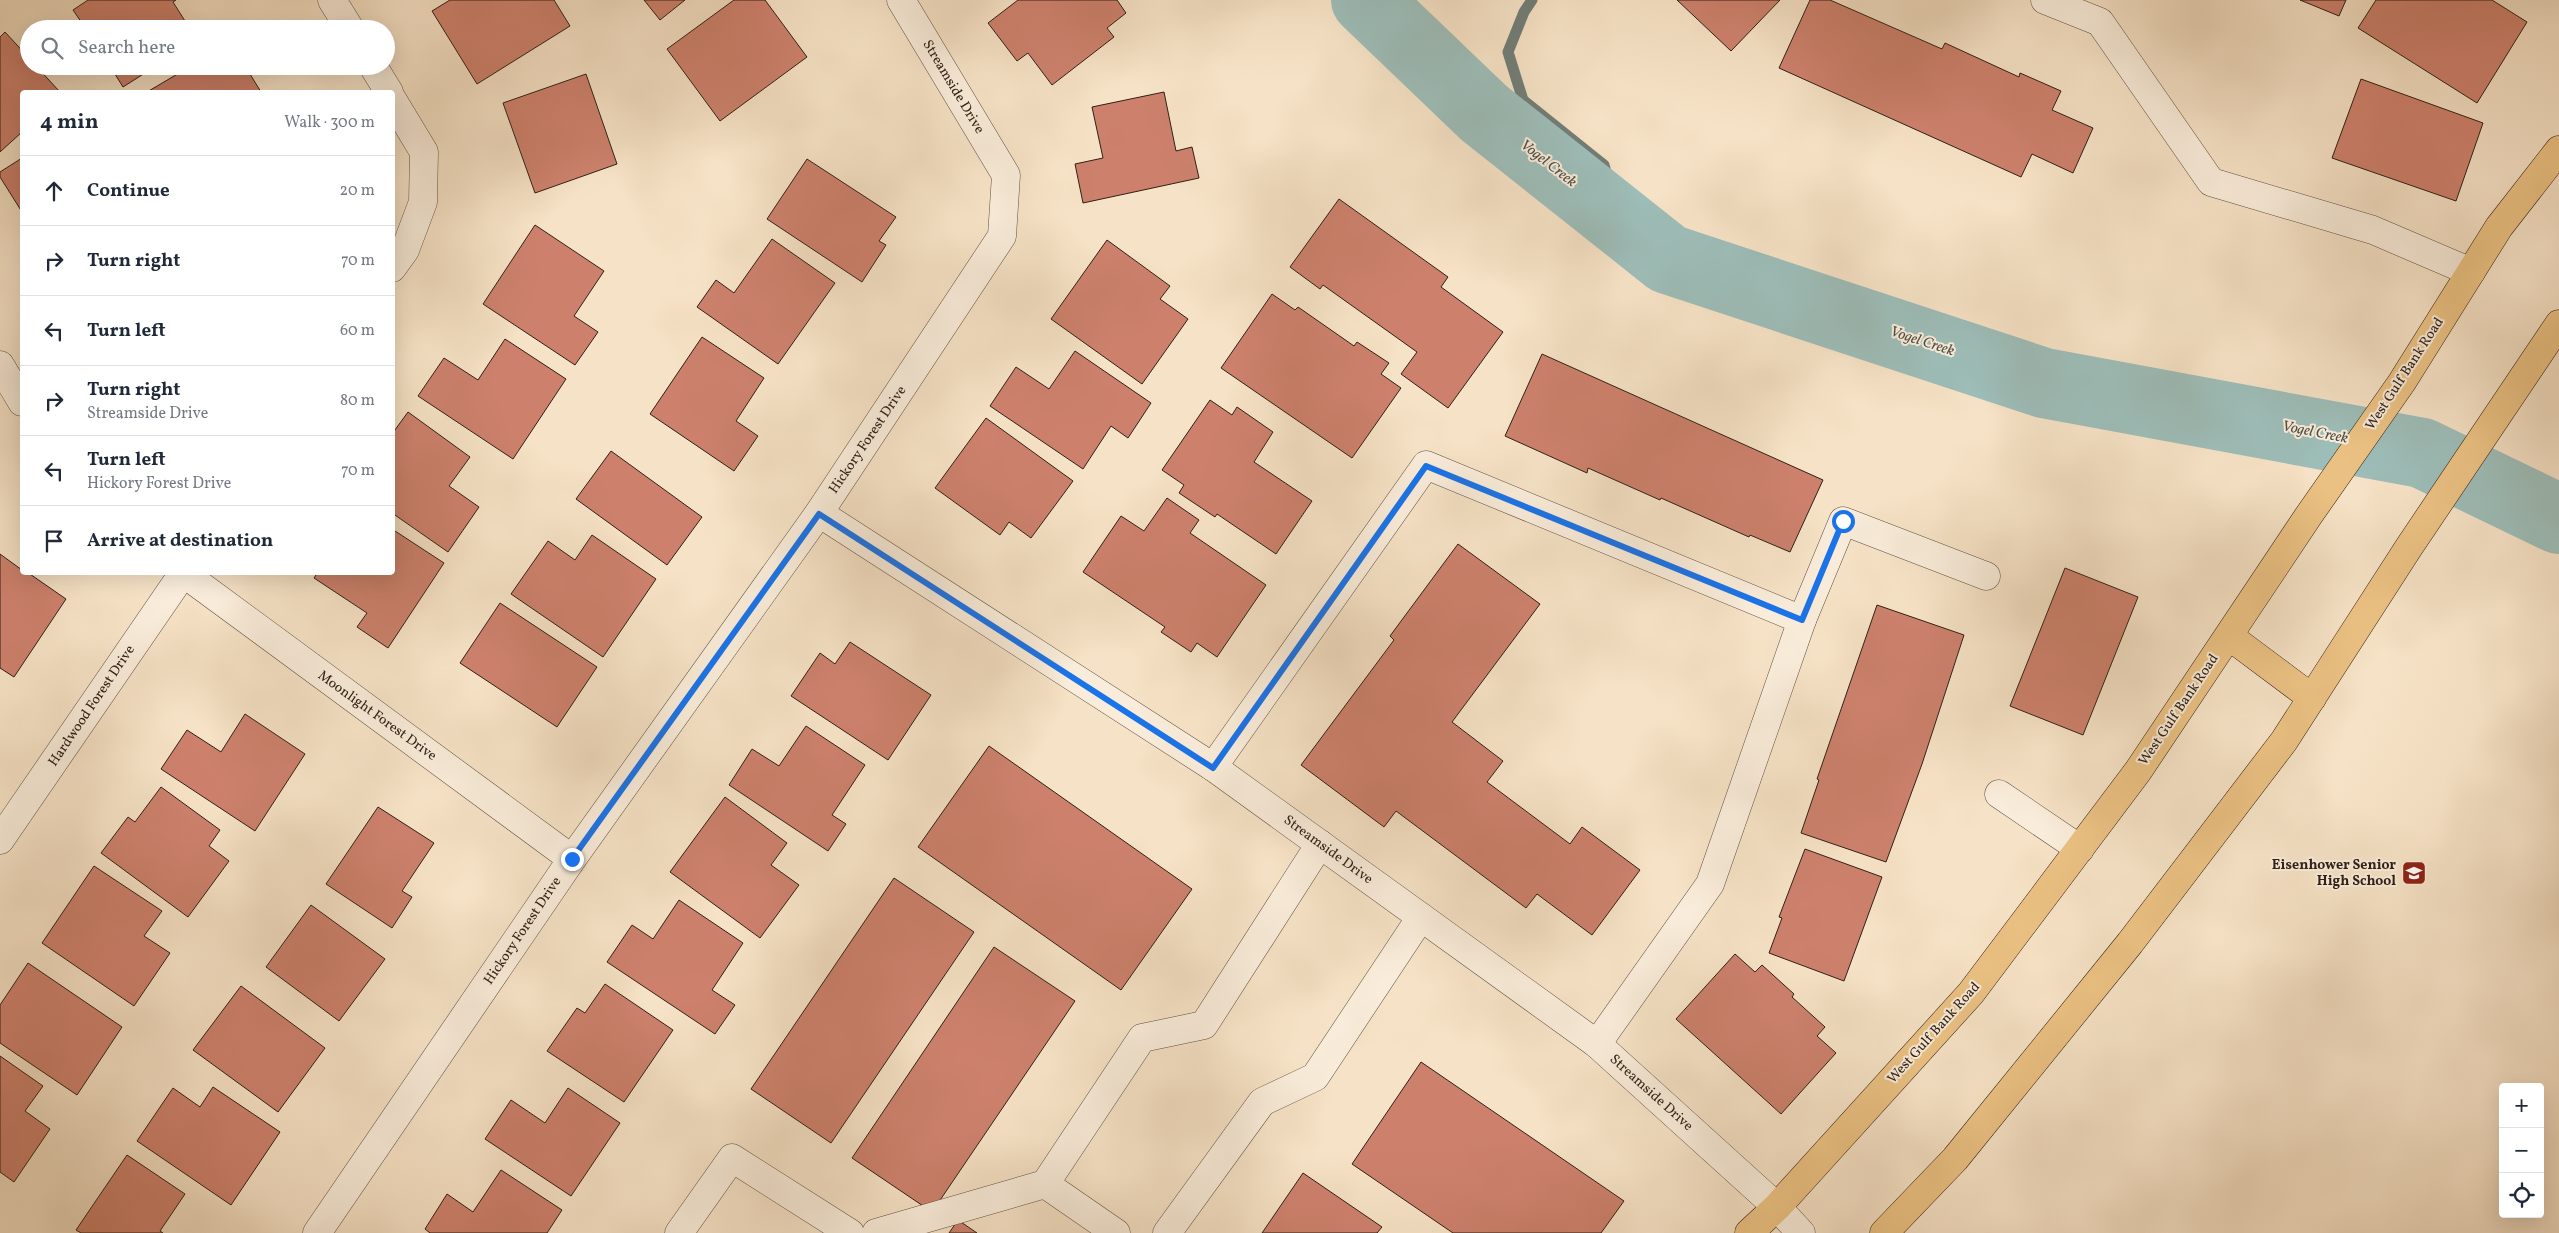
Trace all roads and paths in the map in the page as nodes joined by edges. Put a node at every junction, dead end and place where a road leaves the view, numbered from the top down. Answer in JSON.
{"nodes":[{"id":1,"x":332,"y":0,"type":"edge"},
{"id":2,"x":901,"y":0,"type":"edge"},
{"id":3,"x":2045,"y":0,"type":"edge"},
{"id":4,"x":344,"y":20,"type":"edge"},
{"id":5,"x":378,"y":75,"type":"edge"},
{"id":6,"x":387,"y":90,"type":"edge"},
{"id":7,"x":395,"y":104,"type":"edge"},
{"id":8,"x":2559,"y":150,"type":"edge"},
{"id":9,"x":1006,"y":175,"type":"joint"},
{"id":10,"x":395,"y":264,"type":"edge"},
{"id":11,"x":2471,"y":272,"type":"junction"},
{"id":12,"x":2559,"y":324,"type":"edge"},
{"id":13,"x":0,"y":365,"type":"edge"},
{"id":14,"x":20,"y":399,"type":"edge"},
{"id":15,"x":819,"y":514,"type":"junction"},
{"id":16,"x":182,"y":575,"type":"edge"},
{"id":17,"x":186,"y":575,"type":"edge"},
{"id":18,"x":1986,"y":576,"type":"dead end"},
{"id":19,"x":1802,"y":620,"type":"junction"},
{"id":20,"x":2229,"y":636,"type":"junction"},
{"id":21,"x":2312,"y":698,"type":"junction"},
{"id":22,"x":1213,"y":768,"type":"junction"},
{"id":23,"x":1999,"y":794,"type":"dead end"},
{"id":24,"x":0,"y":840,"type":"edge"},
{"id":25,"x":1320,"y":844,"type":"junction"},
{"id":26,"x":2080,"y":848,"type":"junction"},
{"id":27,"x":572,"y":859,"type":"junction"},
{"id":28,"x":1421,"y":917,"type":"junction"},
{"id":29,"x":1597,"y":1044,"type":"junction"},
{"id":30,"x":1045,"y":1184,"type":"junction"},
{"id":31,"x":1777,"y":1207,"type":"junction"},
{"id":32,"x":839,"y":1230,"type":"edge"},
{"id":33,"x":317,"y":1233,"type":"edge"},
{"id":34,"x":679,"y":1233,"type":"edge"},
{"id":35,"x":876,"y":1233,"type":"edge"},
{"id":36,"x":1116,"y":1233,"type":"edge"},
{"id":37,"x":1168,"y":1233,"type":"edge"},
{"id":38,"x":1749,"y":1233,"type":"edge"},
{"id":39,"x":1801,"y":1233,"type":"edge"},
{"id":40,"x":1884,"y":1233,"type":"edge"}],
"edges":[{"from":1,"to":4,"type":"street"},
{"from":2,"to":9,"type":"street","name":"Streamside Drive"},
{"from":3,"to":11,"type":"street"},
{"from":5,"to":6,"type":"street"},
{"from":7,"to":10,"type":"street"},
{"from":8,"to":11,"type":"main road","name":"West Gulf Bank Road"},
{"from":9,"to":15,"type":"street","name":"Hickory Forest Drive"},
{"from":11,"to":20,"type":"main road","name":"West Gulf Bank Road"},
{"from":12,"to":21,"type":"main road"},
{"from":13,"to":14,"type":"street"},
{"from":15,"to":22,"type":"street","name":"Streamside Drive"},
{"from":15,"to":27,"type":"street","name":"Hickory Forest Drive"},
{"from":16,"to":24,"type":"street","name":"Hardwood Forest Drive"},
{"from":17,"to":27,"type":"street","name":"Moonlight Forest Drive"},
{"from":18,"to":19,"type":"street"},
{"from":19,"to":22,"type":"street"},
{"from":19,"to":29,"type":"street"},
{"from":20,"to":21,"type":"main road"},
{"from":20,"to":26,"type":"main road","name":"West Gulf Bank Road"},
{"from":21,"to":40,"type":"main road"},
{"from":22,"to":25,"type":"street","name":"Streamside Drive"},
{"from":23,"to":26,"type":"street"},
{"from":25,"to":28,"type":"street","name":"Streamside Drive"},
{"from":25,"to":30,"type":"street"},
{"from":26,"to":31,"type":"main road","name":"West Gulf Bank Road"},
{"from":27,"to":33,"type":"street","name":"Hickory Forest Drive"},
{"from":28,"to":29,"type":"street","name":"Streamside Drive"},
{"from":28,"to":37,"type":"street"},
{"from":29,"to":31,"type":"street","name":"Streamside Drive"},
{"from":30,"to":35,"type":"street"},
{"from":30,"to":36,"type":"street"},
{"from":31,"to":38,"type":"main road","name":"West Gulf Bank Road"},
{"from":31,"to":39,"type":"street","name":"Streamside Drive"},
{"from":32,"to":34,"type":"street"}]}
